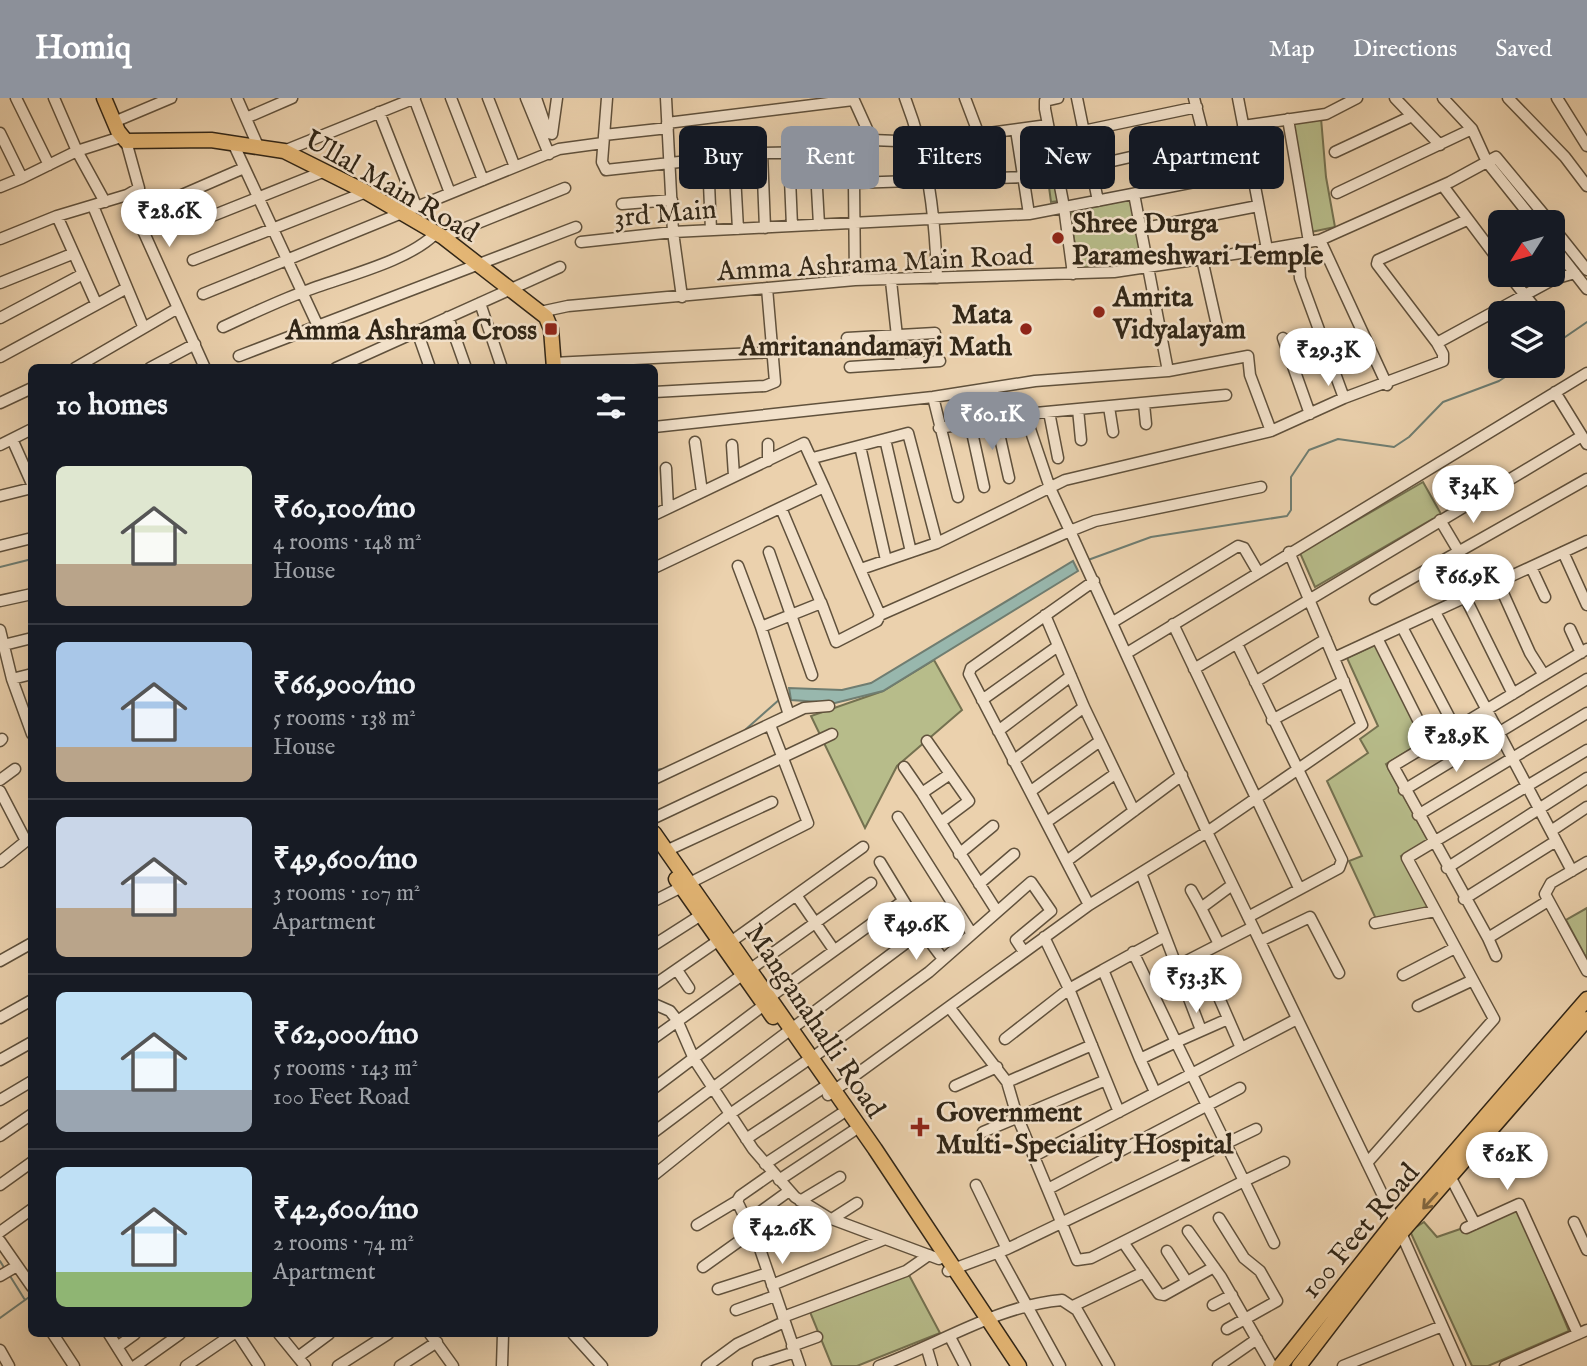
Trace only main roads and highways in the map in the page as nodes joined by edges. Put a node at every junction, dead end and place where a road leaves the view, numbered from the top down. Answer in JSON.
{"nodes":[{"id":1,"x":104,"y":98,"type":"edge"},
{"id":2,"x":551,"y":364,"type":"edge"},
{"id":3,"x":658,"y":845,"type":"edge"},
{"id":4,"x":685,"y":883,"type":"junction"},
{"id":5,"x":726,"y":941,"type":"junction"},
{"id":6,"x":1587,"y":999,"type":"edge"},
{"id":7,"x":1587,"y":1019,"type":"edge"},
{"id":8,"x":829,"y":1091,"type":"junction"},
{"id":9,"x":1398,"y":1227,"type":"junction"},
{"id":10,"x":944,"y":1262,"type":"junction"},
{"id":11,"x":985,"y":1320,"type":"junction"},
{"id":12,"x":1009,"y":1366,"type":"edge"},
{"id":13,"x":1019,"y":1366,"type":"edge"},
{"id":14,"x":1280,"y":1366,"type":"edge"},
{"id":15,"x":1299,"y":1366,"type":"edge"}],
"edges":[{"from":1,"to":2,"type":"main road","name":"Ullal Main Road"},
{"from":3,"to":4,"type":"main road","name":"Manganahalli Road"},
{"from":4,"to":5,"type":"main road","name":"Manganahalli Road"},
{"from":4,"to":5,"type":"main road","name":"Manganahalli Road"},
{"from":5,"to":8,"type":"main road","name":"Manganahalli Road"},
{"from":6,"to":9,"type":"main road","name":"100 Feet Road"},
{"from":7,"to":9,"type":"main road","name":"100 Feet Road","one_way":true},
{"from":8,"to":10,"type":"main road","name":"Manganahalli Road"},
{"from":8,"to":10,"type":"main road","name":"Manganahalli Road"},
{"from":9,"to":14,"type":"main road","name":"100 Feet Road"},
{"from":9,"to":15,"type":"main road","name":"100 Feet Road"},
{"from":10,"to":11,"type":"main road","name":"Manganahalli Road"},
{"from":11,"to":12,"type":"main road","name":"Manganahalli Road"},
{"from":11,"to":13,"type":"main road","name":"Manganahalli Road"}]}
